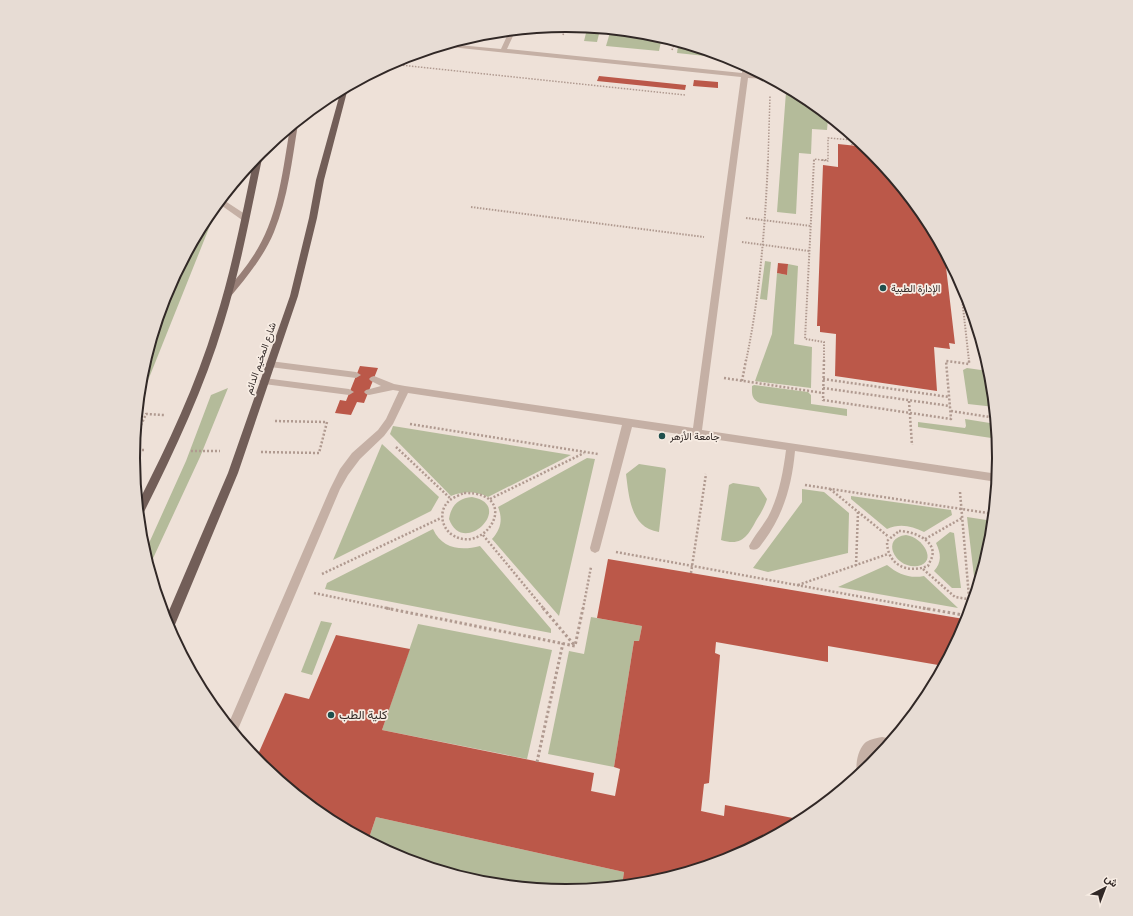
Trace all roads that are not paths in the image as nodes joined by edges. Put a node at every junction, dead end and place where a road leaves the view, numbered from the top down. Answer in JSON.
{"nodes":[{"id":1,"x":510,"y":36,"type":"edge"},
{"id":2,"x":458,"y":46,"type":"edge"},
{"id":3,"x":503,"y":51,"type":"junction"},
{"id":4,"x":745,"y":71,"type":"edge"},
{"id":5,"x":744,"y":75,"type":"junction"},
{"id":6,"x":756,"y":76,"type":"edge"},
{"id":7,"x":343,"y":96,"type":"edge"},
{"id":8,"x":292,"y":132,"type":"edge"},
{"id":9,"x":255,"y":167,"type":"edge"},
{"id":10,"x":225,"y":204,"type":"edge"},
{"id":11,"x":245,"y":218,"type":"junction"},
{"id":12,"x":228,"y":294,"type":"junction"},
{"id":13,"x":270,"y":364,"type":"junction"},
{"id":14,"x":356,"y":375,"type":"dead end"},
{"id":15,"x":374,"y":378,"type":"dead end"},
{"id":16,"x":264,"y":381,"type":"junction"},
{"id":17,"x":393,"y":387,"type":"junction"},
{"id":18,"x":405,"y":389,"type":"junction"},
{"id":19,"x":349,"y":392,"type":"dead end"},
{"id":20,"x":369,"y":392,"type":"dead end"},
{"id":21,"x":628,"y":422,"type":"junction"},
{"id":22,"x":697,"y":433,"type":"junction"},
{"id":23,"x":791,"y":447,"type":"junction"},
{"id":24,"x":992,"y":477,"type":"edge"},
{"id":25,"x":143,"y":504,"type":"edge"},
{"id":26,"x":754,"y":546,"type":"dead end"},
{"id":27,"x":595,"y":548,"type":"road end"},
{"id":28,"x":172,"y":618,"type":"edge"},
{"id":29,"x":234,"y":724,"type":"edge"},
{"id":30,"x":883,"y":743,"type":"edge"},
{"id":31,"x":862,"y":764,"type":"edge"}],
"edges":[{"from":1,"to":3,"type":"lane"},
{"from":2,"to":3,"type":"lane"},
{"from":3,"to":5,"type":"lane"},
{"from":4,"to":5,"type":"lane"},
{"from":5,"to":6,"type":"lane"},
{"from":5,"to":22,"type":"lane"},
{"from":7,"to":13,"type":"main road","name":"شارع المخيم الدائم"},
{"from":8,"to":12,"type":"main road"},
{"from":9,"to":11,"type":"main road"},
{"from":10,"to":11,"type":"lane"},
{"from":11,"to":12,"type":"main road"},
{"from":12,"to":25,"type":"main road"},
{"from":13,"to":14,"type":"lane"},
{"from":13,"to":16,"type":"main road","name":"شارع المخيم الدائم"},
{"from":15,"to":17,"type":"lane"},
{"from":16,"to":19,"type":"lane"},
{"from":16,"to":28,"type":"main road","name":"شارع المخيم الدائم"},
{"from":17,"to":18,"type":"lane"},
{"from":17,"to":20,"type":"lane"},
{"from":18,"to":21,"type":"lane"},
{"from":18,"to":29,"type":"lane"},
{"from":21,"to":22,"type":"lane"},
{"from":21,"to":27,"type":"lane"},
{"from":22,"to":23,"type":"lane"},
{"from":23,"to":24,"type":"lane"},
{"from":23,"to":26,"type":"lane"},
{"from":30,"to":31,"type":"lane"}]}
